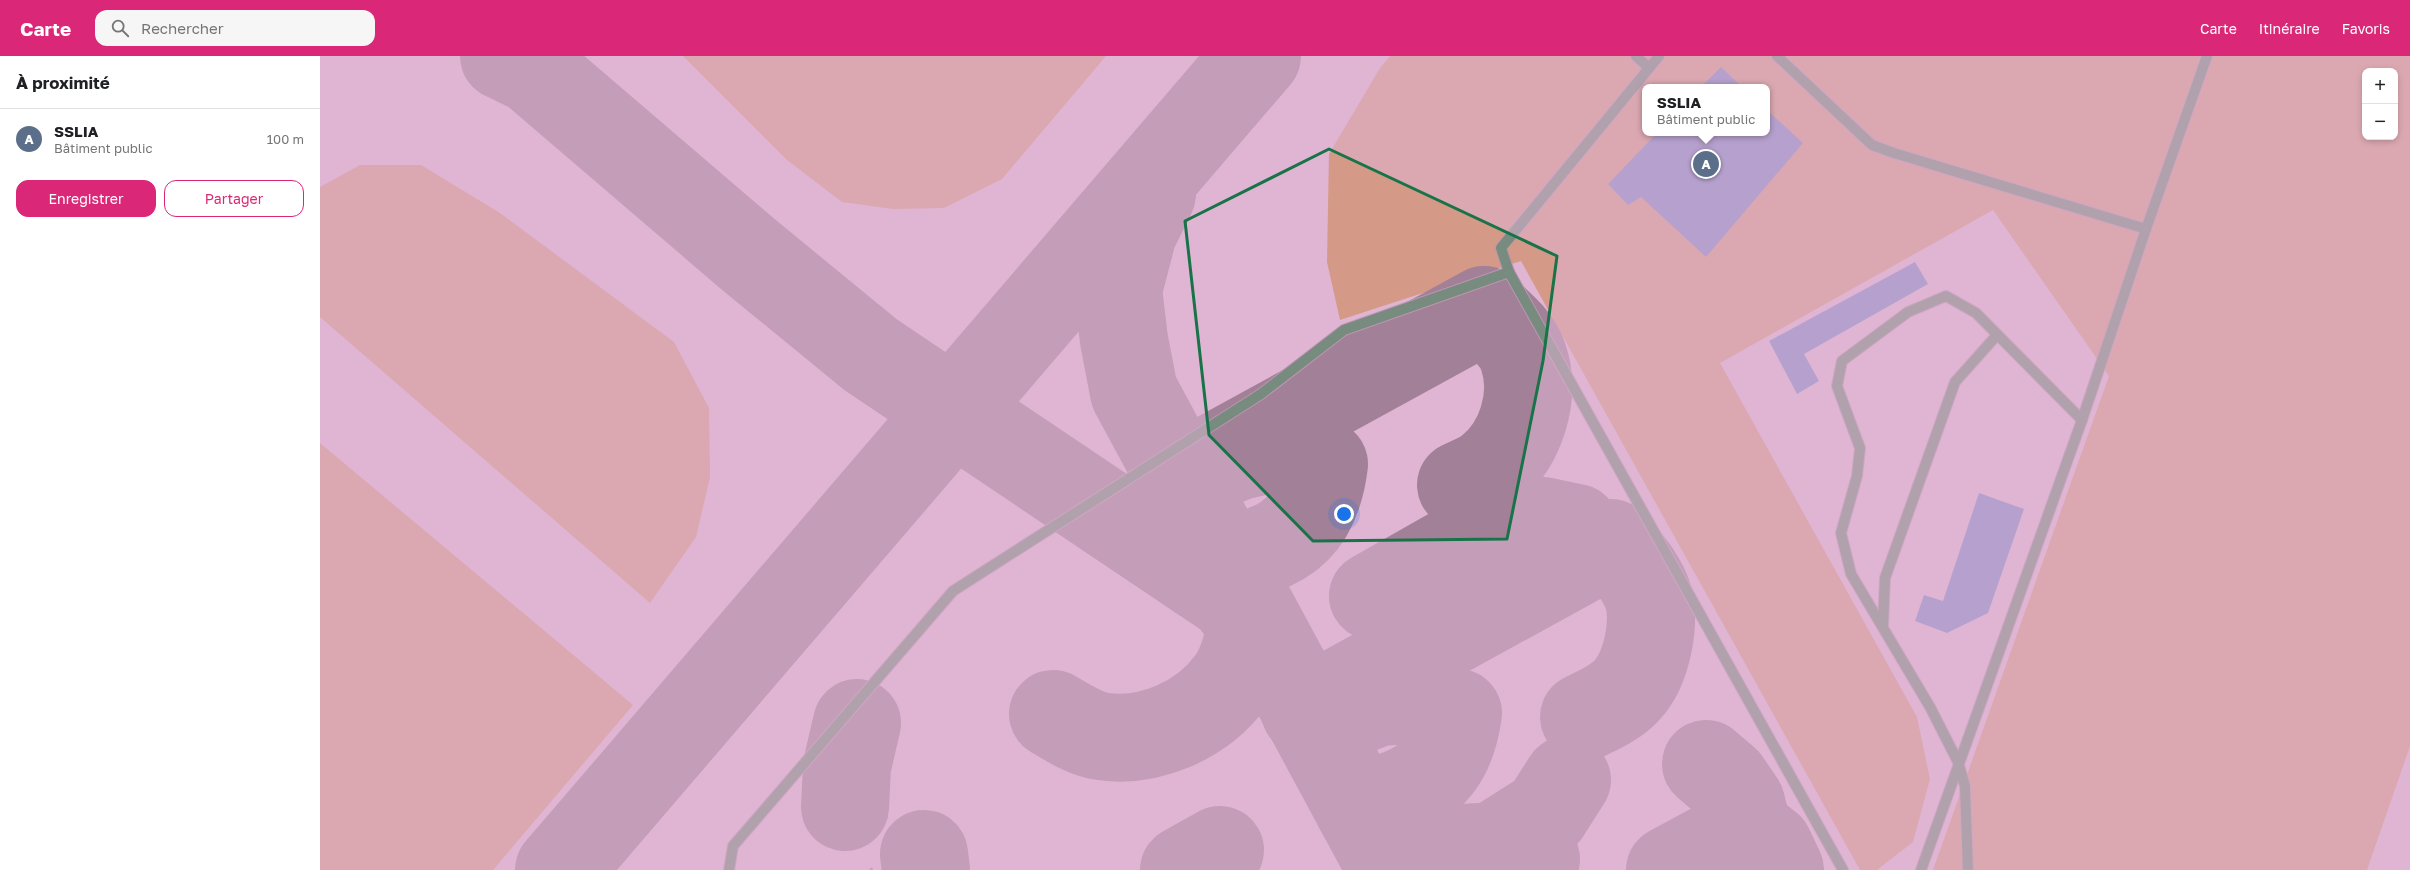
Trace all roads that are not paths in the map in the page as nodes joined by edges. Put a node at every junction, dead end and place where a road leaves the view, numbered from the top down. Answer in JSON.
{"nodes":[{"id":1,"x":1636,"y":56,"type":"edge"},
{"id":2,"x":1660,"y":56,"type":"edge"},
{"id":3,"x":1777,"y":56,"type":"edge"},
{"id":4,"x":2207,"y":56,"type":"edge"},
{"id":5,"x":1649,"y":68,"type":"junction"},
{"id":6,"x":2146,"y":228,"type":"junction"},
{"id":7,"x":1509,"y":272,"type":"junction"},
{"id":8,"x":1997,"y":335,"type":"junction"},
{"id":9,"x":2082,"y":420,"type":"junction"},
{"id":10,"x":1883,"y":627,"type":"junction"},
{"id":11,"x":1958,"y":762,"type":"junction"},
{"id":12,"x":729,"y":870,"type":"edge"},
{"id":13,"x":1843,"y":870,"type":"edge"},
{"id":14,"x":1921,"y":870,"type":"edge"},
{"id":15,"x":1968,"y":870,"type":"edge"}],
"edges":[{"from":1,"to":5,"type":"lane"},
{"from":2,"to":5,"type":"lane"},
{"from":3,"to":6,"type":"lane"},
{"from":4,"to":6,"type":"lane"},
{"from":5,"to":7,"type":"lane"},
{"from":6,"to":9,"type":"lane"},
{"from":7,"to":12,"type":"lane"},
{"from":7,"to":13,"type":"lane"},
{"from":8,"to":9,"type":"lane"},
{"from":8,"to":10,"type":"lane"},
{"from":8,"to":10,"type":"lane"},
{"from":9,"to":11,"type":"lane"},
{"from":10,"to":11,"type":"lane"},
{"from":11,"to":14,"type":"lane"},
{"from":11,"to":15,"type":"lane"}]}
